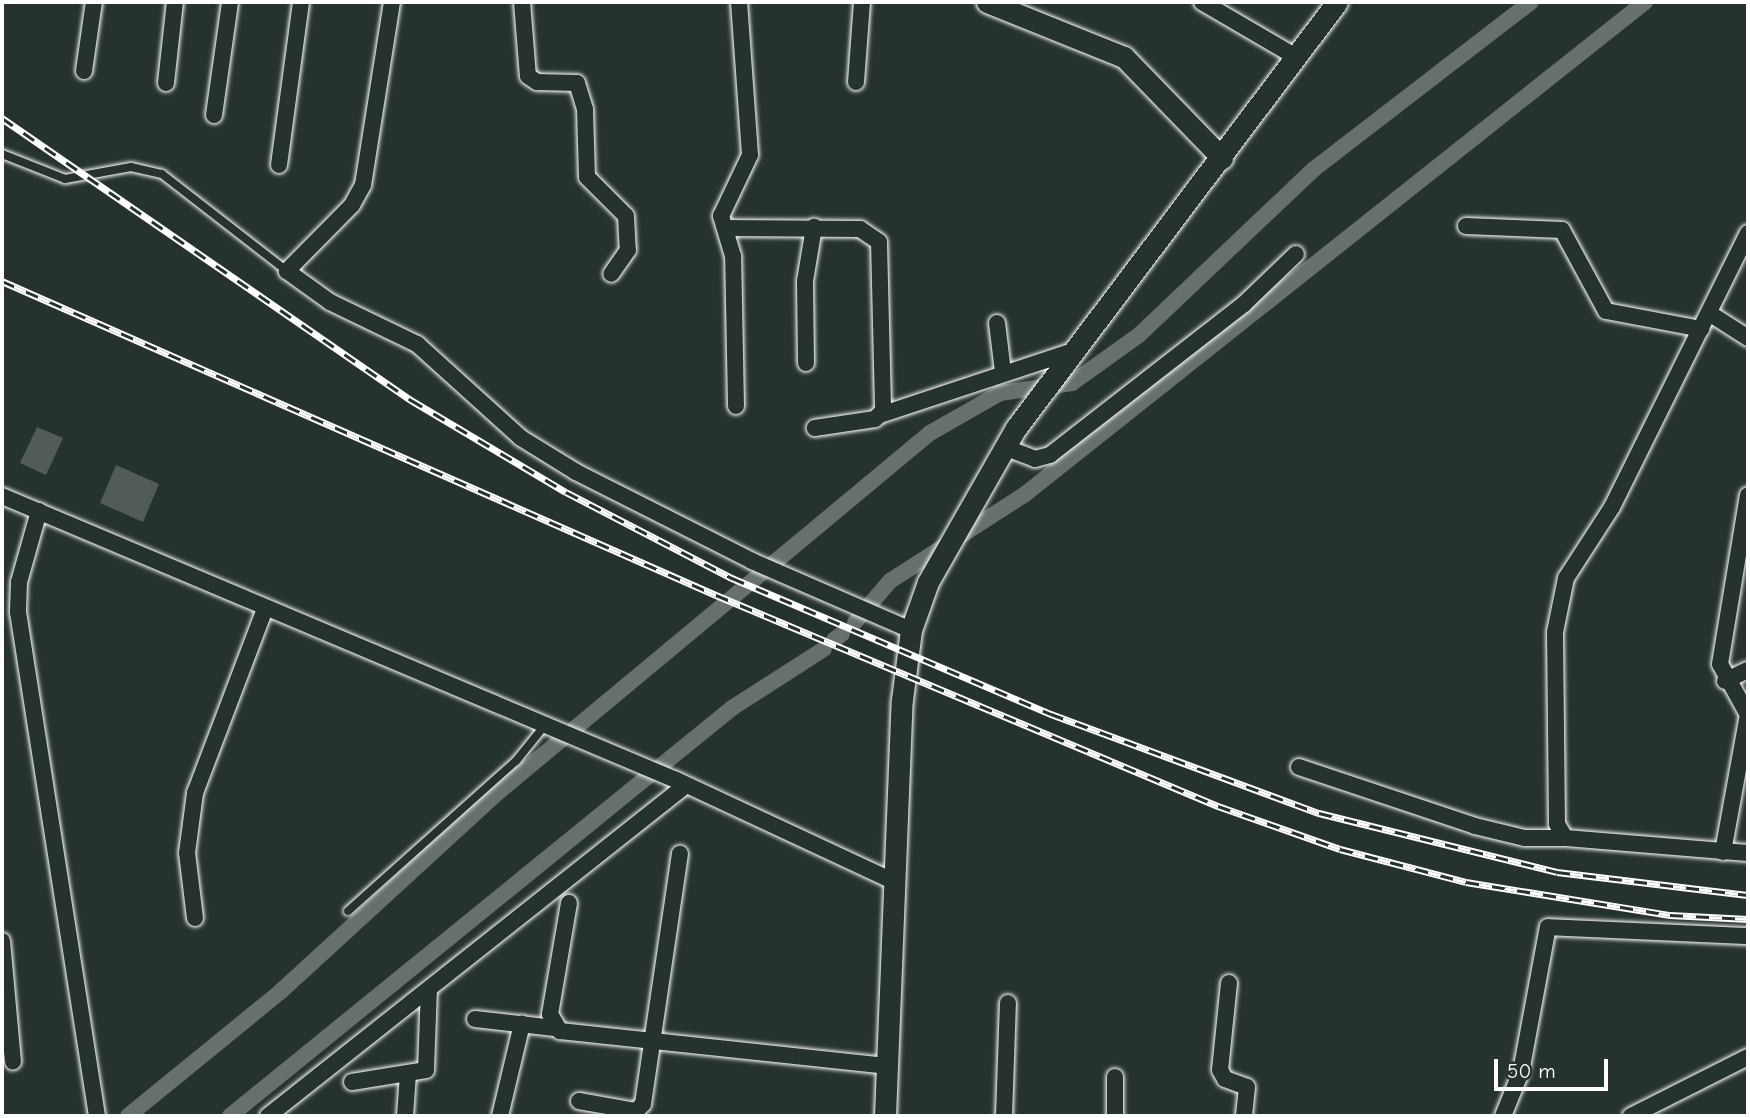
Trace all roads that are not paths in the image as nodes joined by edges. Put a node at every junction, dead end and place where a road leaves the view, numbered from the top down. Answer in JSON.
{"nodes":[{"id":1,"x":94,"y":2,"type":"edge"},
{"id":2,"x":175,"y":2,"type":"edge"},
{"id":3,"x":230,"y":2,"type":"edge"},
{"id":4,"x":301,"y":2,"type":"edge"},
{"id":5,"x":392,"y":2,"type":"edge"},
{"id":6,"x":522,"y":2,"type":"edge"},
{"id":7,"x":739,"y":2,"type":"edge"},
{"id":8,"x":862,"y":2,"type":"edge"},
{"id":9,"x":987,"y":2,"type":"edge"},
{"id":10,"x":1202,"y":2,"type":"edge"},
{"id":11,"x":1337,"y":2,"type":"edge"},
{"id":12,"x":1296,"y":57,"type":"junction"},
{"id":13,"x":83,"y":71,"type":"dead end"},
{"id":14,"x":856,"y":82,"type":"dead end"},
{"id":15,"x":166,"y":83,"type":"dead end"},
{"id":16,"x":214,"y":115,"type":"dead end"},
{"id":17,"x":2,"y":154,"type":"edge"},
{"id":18,"x":1222,"y":158,"type":"junction"},
{"id":19,"x":279,"y":165,"type":"dead end"},
{"id":20,"x":1466,"y":226,"type":"dead end"},
{"id":21,"x":814,"y":227,"type":"junction"},
{"id":22,"x":724,"y":228,"type":"junction"},
{"id":23,"x":1748,"y":233,"type":"edge"},
{"id":24,"x":1296,"y":254,"type":"dead end"},
{"id":25,"x":287,"y":271,"type":"junction"},
{"id":26,"x":611,"y":274,"type":"dead end"},
{"id":27,"x":1709,"y":313,"type":"junction"},
{"id":28,"x":996,"y":323,"type":"dead end"},
{"id":29,"x":1701,"y":329,"type":"junction"},
{"id":30,"x":1748,"y":338,"type":"edge"},
{"id":31,"x":1069,"y":357,"type":"junction"},
{"id":32,"x":806,"y":363,"type":"dead end"},
{"id":33,"x":1003,"y":372,"type":"junction"},
{"id":34,"x":736,"y":406,"type":"dead end"},
{"id":35,"x":880,"y":415,"type":"junction"},
{"id":36,"x":815,"y":428,"type":"dead end"},
{"id":37,"x":1004,"y":447,"type":"junction"},
{"id":38,"x":1748,"y":495,"type":"edge"},
{"id":39,"x":2,"y":496,"type":"edge"},
{"id":40,"x":39,"y":511,"type":"junction"},
{"id":41,"x":265,"y":609,"type":"junction"},
{"id":42,"x":911,"y":630,"type":"junction"},
{"id":43,"x":1748,"y":670,"type":"edge"},
{"id":44,"x":1725,"y":681,"type":"junction"},
{"id":45,"x":551,"y":726,"type":"junction"},
{"id":46,"x":1299,"y":767,"type":"dead end"},
{"id":47,"x":681,"y":782,"type":"junction"},
{"id":48,"x":1565,"y":838,"type":"junction"},
{"id":49,"x":1723,"y":852,"type":"junction"},
{"id":50,"x":1748,"y":853,"type":"edge"},
{"id":51,"x":680,"y":854,"type":"dead end"},
{"id":52,"x":890,"y":880,"type":"junction"},
{"id":53,"x":569,"y":903,"type":"dead end"},
{"id":54,"x":348,"y":911,"type":"dead end"},
{"id":55,"x":195,"y":918,"type":"dead end"},
{"id":56,"x":1748,"y":936,"type":"edge"},
{"id":57,"x":2,"y":940,"type":"edge"},
{"id":58,"x":1229,"y":983,"type":"dead end"},
{"id":59,"x":429,"y":989,"type":"junction"},
{"id":60,"x":1008,"y":1003,"type":"dead end"},
{"id":61,"x":475,"y":1019,"type":"dead end"},
{"id":62,"x":523,"y":1024,"type":"junction"},
{"id":63,"x":554,"y":1028,"type":"junction"},
{"id":64,"x":653,"y":1041,"type":"junction"},
{"id":65,"x":1748,"y":1057,"type":"edge"},
{"id":66,"x":13,"y":1062,"type":"dead end"},
{"id":67,"x":886,"y":1066,"type":"junction"},
{"id":68,"x":408,"y":1074,"type":"junction"},
{"id":69,"x":1115,"y":1077,"type":"dead end"},
{"id":70,"x":352,"y":1082,"type":"dead end"},
{"id":71,"x":579,"y":1101,"type":"dead end"},
{"id":72,"x":289,"y":1109,"type":"edge"},
{"id":73,"x":97,"y":1116,"type":"edge"},
{"id":74,"x":268,"y":1116,"type":"edge"},
{"id":75,"x":405,"y":1116,"type":"edge"},
{"id":76,"x":500,"y":1116,"type":"edge"},
{"id":77,"x":885,"y":1116,"type":"edge"},
{"id":78,"x":1004,"y":1116,"type":"edge"},
{"id":79,"x":1115,"y":1116,"type":"edge"},
{"id":80,"x":1244,"y":1116,"type":"edge"},
{"id":81,"x":1503,"y":1116,"type":"edge"},
{"id":82,"x":1631,"y":1116,"type":"edge"}],
"edges":[{"from":1,"to":13,"type":"street"},
{"from":2,"to":15,"type":"street"},
{"from":3,"to":16,"type":"street"},
{"from":4,"to":19,"type":"street"},
{"from":5,"to":25,"type":"street"},
{"from":6,"to":26,"type":"street"},
{"from":7,"to":22,"type":"street"},
{"from":8,"to":14,"type":"street"},
{"from":9,"to":18,"type":"street"},
{"from":10,"to":12,"type":"street"},
{"from":11,"to":12,"type":"street"},
{"from":12,"to":18,"type":"street"},
{"from":17,"to":25,"type":"lane"},
{"from":18,"to":31,"type":"street"},
{"from":20,"to":29,"type":"street"},
{"from":21,"to":22,"type":"street"},
{"from":21,"to":32,"type":"street"},
{"from":21,"to":35,"type":"street"},
{"from":22,"to":34,"type":"street"},
{"from":23,"to":27,"type":"street"},
{"from":24,"to":37,"type":"street"},
{"from":25,"to":42,"type":"street"},
{"from":27,"to":29,"type":"street"},
{"from":27,"to":30,"type":"street"},
{"from":28,"to":33,"type":"street"},
{"from":29,"to":48,"type":"street"},
{"from":31,"to":33,"type":"street"},
{"from":31,"to":37,"type":"street"},
{"from":33,"to":35,"type":"street"},
{"from":35,"to":36,"type":"street"},
{"from":37,"to":42,"type":"street"},
{"from":38,"to":44,"type":"street"},
{"from":39,"to":40,"type":"street"},
{"from":40,"to":41,"type":"street"},
{"from":40,"to":73,"type":"street"},
{"from":41,"to":45,"type":"street"},
{"from":41,"to":55,"type":"street"},
{"from":42,"to":52,"type":"street"},
{"from":43,"to":44,"type":"street"},
{"from":44,"to":49,"type":"street"},
{"from":45,"to":47,"type":"street"},
{"from":45,"to":54,"type":"lane"},
{"from":46,"to":48,"type":"street"},
{"from":47,"to":52,"type":"street"},
{"from":47,"to":59,"type":"street"},
{"from":48,"to":49,"type":"street"},
{"from":49,"to":50,"type":"street"},
{"from":51,"to":64,"type":"street"},
{"from":52,"to":67,"type":"street"},
{"from":53,"to":63,"type":"street"},
{"from":56,"to":81,"type":"street"},
{"from":57,"to":66,"type":"street"},
{"from":58,"to":80,"type":"street"},
{"from":59,"to":68,"type":"street"},
{"from":59,"to":72,"type":"street"},
{"from":60,"to":78,"type":"street"},
{"from":61,"to":62,"type":"street"},
{"from":62,"to":63,"type":"street"},
{"from":62,"to":76,"type":"street"},
{"from":63,"to":64,"type":"street"},
{"from":64,"to":67,"type":"street"},
{"from":64,"to":71,"type":"street"},
{"from":65,"to":82,"type":"street"},
{"from":67,"to":77,"type":"street"},
{"from":68,"to":70,"type":"street"},
{"from":68,"to":75,"type":"street"},
{"from":69,"to":79,"type":"street"},
{"from":72,"to":74,"type":"street"}]}
